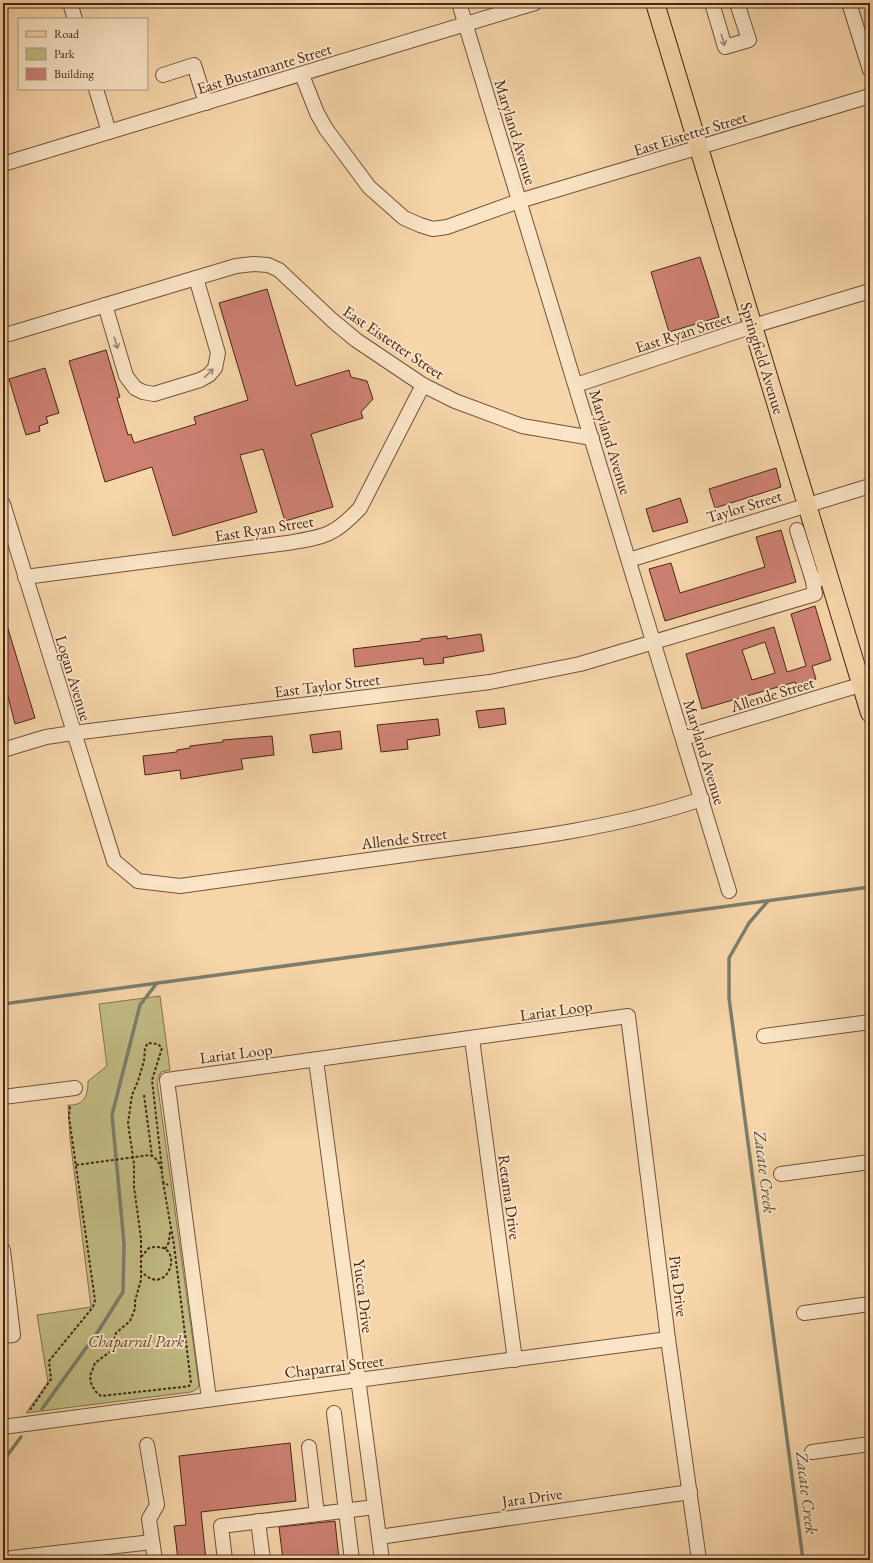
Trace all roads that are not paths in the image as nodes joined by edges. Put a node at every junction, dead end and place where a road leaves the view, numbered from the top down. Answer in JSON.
{"nodes":[{"id":1,"x":70,"y":3,"type":"edge"},
{"id":2,"x":460,"y":3,"type":"edge"},
{"id":3,"x":535,"y":3,"type":"edge"},
{"id":4,"x":655,"y":3,"type":"edge"},
{"id":5,"x":712,"y":3,"type":"edge"},
{"id":6,"x":737,"y":3,"type":"edge"},
{"id":7,"x":849,"y":3,"type":"edge"},
{"id":8,"x":75,"y":18,"type":"edge"},
{"id":9,"x":466,"y":24,"type":"junction"},
{"id":10,"x":870,"y":70,"type":"edge"},
{"id":11,"x":163,"y":75,"type":"dead end"},
{"id":12,"x":302,"y":75,"type":"junction"},
{"id":13,"x":96,"y":90,"type":"edge"},
{"id":14,"x":870,"y":96,"type":"edge"},
{"id":15,"x":206,"y":103,"type":"junction"},
{"id":16,"x":109,"y":132,"type":"junction"},
{"id":17,"x":699,"y":148,"type":"junction"},
{"id":18,"x":3,"y":164,"type":"edge"},
{"id":19,"x":519,"y":201,"type":"junction"},
{"id":20,"x":196,"y":278,"type":"junction"},
{"id":21,"x":870,"y":291,"type":"edge"},
{"id":22,"x":105,"y":306,"type":"junction"},
{"id":23,"x":753,"y":326,"type":"junction"},
{"id":24,"x":5,"y":335,"type":"edge"},
{"id":25,"x":423,"y":385,"type":"junction"},
{"id":26,"x":576,"y":385,"type":"junction"},
{"id":27,"x":592,"y":438,"type":"junction"},
{"id":28,"x":870,"y":486,"type":"edge"},
{"id":29,"x":3,"y":504,"type":"edge"},
{"id":30,"x":808,"y":504,"type":"junction"},
{"id":31,"x":797,"y":530,"type":"dead end"},
{"id":32,"x":629,"y":560,"type":"junction"},
{"id":33,"x":25,"y":577,"type":"junction"},
{"id":34,"x":821,"y":579,"type":"junction"},
{"id":35,"x":654,"y":643,"type":"junction"},
{"id":36,"x":866,"y":683,"type":"edge"},
{"id":37,"x":870,"y":713,"type":"edge"},
{"id":38,"x":73,"y":733,"type":"junction"},
{"id":39,"x":683,"y":738,"type":"junction"},
{"id":40,"x":3,"y":750,"type":"edge"},
{"id":41,"x":702,"y":799,"type":"junction"},
{"id":42,"x":114,"y":861,"type":"joint"},
{"id":43,"x":729,"y":891,"type":"dead end"},
{"id":44,"x":628,"y":1016,"type":"joint"},
{"id":45,"x":870,"y":1022,"type":"edge"},
{"id":46,"x":764,"y":1036,"type":"dead end"},
{"id":47,"x":472,"y":1039,"type":"junction"},
{"id":48,"x":316,"y":1060,"type":"junction"},
{"id":49,"x":75,"y":1088,"type":"dead end"},
{"id":50,"x":3,"y":1097,"type":"edge"},
{"id":51,"x":870,"y":1162,"type":"edge"},
{"id":52,"x":781,"y":1174,"type":"dead end"},
{"id":53,"x":3,"y":1250,"type":"edge"},
{"id":54,"x":870,"y":1304,"type":"edge"},
{"id":55,"x":804,"y":1313,"type":"dead end"},
{"id":56,"x":3,"y":1336,"type":"edge"},
{"id":57,"x":668,"y":1339,"type":"junction"},
{"id":58,"x":515,"y":1360,"type":"junction"},
{"id":59,"x":358,"y":1380,"type":"junction"},
{"id":60,"x":209,"y":1399,"type":"junction"},
{"id":61,"x":334,"y":1413,"type":"dead end"},
{"id":62,"x":3,"y":1426,"type":"edge"},
{"id":63,"x":870,"y":1444,"type":"edge"},
{"id":64,"x":147,"y":1445,"type":"dead end"},
{"id":65,"x":309,"y":1447,"type":"dead end"},
{"id":66,"x":812,"y":1452,"type":"dead end"},
{"id":67,"x":690,"y":1492,"type":"junction"},
{"id":68,"x":375,"y":1507,"type":"junction"},
{"id":69,"x":346,"y":1510,"type":"junction"},
{"id":70,"x":317,"y":1514,"type":"junction"},
{"id":71,"x":258,"y":1521,"type":"junction"},
{"id":72,"x":379,"y":1537,"type":"junction"},
{"id":73,"x":152,"y":1542,"type":"junction"},
{"id":74,"x":12,"y":1560,"type":"edge"},
{"id":75,"x":155,"y":1560,"type":"edge"},
{"id":76,"x":225,"y":1560,"type":"edge"},
{"id":77,"x":263,"y":1560,"type":"edge"},
{"id":78,"x":352,"y":1560,"type":"edge"},
{"id":79,"x":382,"y":1560,"type":"edge"},
{"id":80,"x":699,"y":1560,"type":"edge"}],
"edges":[{"from":1,"to":8,"type":"street"},
{"from":2,"to":9,"type":"street","name":"Maryland Avenue"},
{"from":3,"to":9,"type":"street","name":"East Bustamante Street"},
{"from":4,"to":17,"type":"main road","name":"Springfield Avenue"},
{"from":5,"to":6,"type":"street","one_way":true},
{"from":7,"to":10,"type":"street"},
{"from":9,"to":12,"type":"street","name":"East Bustamante Street"},
{"from":9,"to":19,"type":"street","name":"Maryland Avenue"},
{"from":11,"to":15,"type":"street"},
{"from":12,"to":15,"type":"street","name":"East Bustamante Street"},
{"from":12,"to":19,"type":"street","name":"East Eistetter Street"},
{"from":13,"to":16,"type":"street"},
{"from":14,"to":17,"type":"street","name":"East Eistetter Street"},
{"from":15,"to":16,"type":"street","name":"East Bustamante Street"},
{"from":16,"to":18,"type":"street","name":"East Bustamante Street"},
{"from":17,"to":19,"type":"street","name":"East Eistetter Street"},
{"from":17,"to":23,"type":"main road","name":"Springfield Avenue"},
{"from":19,"to":26,"type":"street","name":"Maryland Avenue"},
{"from":20,"to":22,"type":"street","name":"East Eistetter Street"},
{"from":22,"to":20,"type":"street","one_way":true},
{"from":20,"to":25,"type":"street","name":"East Eistetter Street"},
{"from":21,"to":23,"type":"street","name":"East Ryan Street"},
{"from":22,"to":24,"type":"street","name":"East Eistetter Street"},
{"from":23,"to":26,"type":"street","name":"East Ryan Street"},
{"from":23,"to":30,"type":"main road","name":"Springfield Avenue"},
{"from":25,"to":27,"type":"street","name":"East Eistetter Street"},
{"from":25,"to":33,"type":"street","name":"East Ryan Street"},
{"from":26,"to":27,"type":"street","name":"Maryland Avenue"},
{"from":27,"to":32,"type":"street","name":"Maryland Avenue"},
{"from":28,"to":30,"type":"street","name":"Taylor Street"},
{"from":29,"to":33,"type":"street","name":"Logan Avenue"},
{"from":30,"to":32,"type":"street","name":"Taylor Street"},
{"from":30,"to":34,"type":"main road","name":"Springfield Avenue"},
{"from":31,"to":34,"type":"street"},
{"from":32,"to":35,"type":"street","name":"Maryland Avenue"},
{"from":33,"to":38,"type":"street","name":"Logan Avenue"},
{"from":34,"to":35,"type":"street","name":"East Taylor Street"},
{"from":34,"to":36,"type":"main road","name":"Springfield Avenue"},
{"from":35,"to":38,"type":"street","name":"East Taylor Street"},
{"from":35,"to":39,"type":"street","name":"Maryland Avenue"},
{"from":36,"to":37,"type":"main road","name":"Springfield Avenue"},
{"from":36,"to":39,"type":"street","name":"Allende Street"},
{"from":38,"to":40,"type":"street","name":"East Taylor Street"},
{"from":38,"to":42,"type":"street","name":"Logan Avenue"},
{"from":39,"to":41,"type":"street","name":"Maryland Avenue"},
{"from":41,"to":42,"type":"street","name":"Allende Street"},
{"from":41,"to":43,"type":"street","name":"Maryland Avenue"},
{"from":44,"to":47,"type":"street","name":"Lariat Loop"},
{"from":44,"to":57,"type":"street","name":"Pita Drive"},
{"from":45,"to":46,"type":"street"},
{"from":47,"to":48,"type":"street","name":"Lariat Loop"},
{"from":47,"to":58,"type":"street","name":"Retama Drive"},
{"from":48,"to":59,"type":"street","name":"Yucca Drive"},
{"from":48,"to":60,"type":"street","name":"Lariat Loop"},
{"from":49,"to":50,"type":"street"},
{"from":51,"to":52,"type":"street"},
{"from":53,"to":56,"type":"street"},
{"from":54,"to":55,"type":"street"},
{"from":57,"to":58,"type":"street","name":"Chaparral Street"},
{"from":57,"to":67,"type":"street","name":"Pita Drive"},
{"from":58,"to":59,"type":"street","name":"Chaparral Street"},
{"from":59,"to":60,"type":"street","name":"Chaparral Street"},
{"from":59,"to":68,"type":"street","name":"Yucca Drive"},
{"from":60,"to":62,"type":"street","name":"Chaparral Street"},
{"from":61,"to":69,"type":"street"},
{"from":63,"to":66,"type":"street"},
{"from":64,"to":73,"type":"street"},
{"from":65,"to":70,"type":"street"},
{"from":67,"to":72,"type":"street","name":"Jara Drive"},
{"from":67,"to":80,"type":"street","name":"Pita Drive"},
{"from":68,"to":69,"type":"street"},
{"from":68,"to":72,"type":"street","name":"Yucca Drive"},
{"from":69,"to":70,"type":"street"},
{"from":69,"to":78,"type":"street"},
{"from":70,"to":71,"type":"street"},
{"from":71,"to":76,"type":"street"},
{"from":71,"to":77,"type":"street"},
{"from":72,"to":79,"type":"street","name":"Yucca Drive"},
{"from":73,"to":74,"type":"street"},
{"from":73,"to":75,"type":"street"}]}
